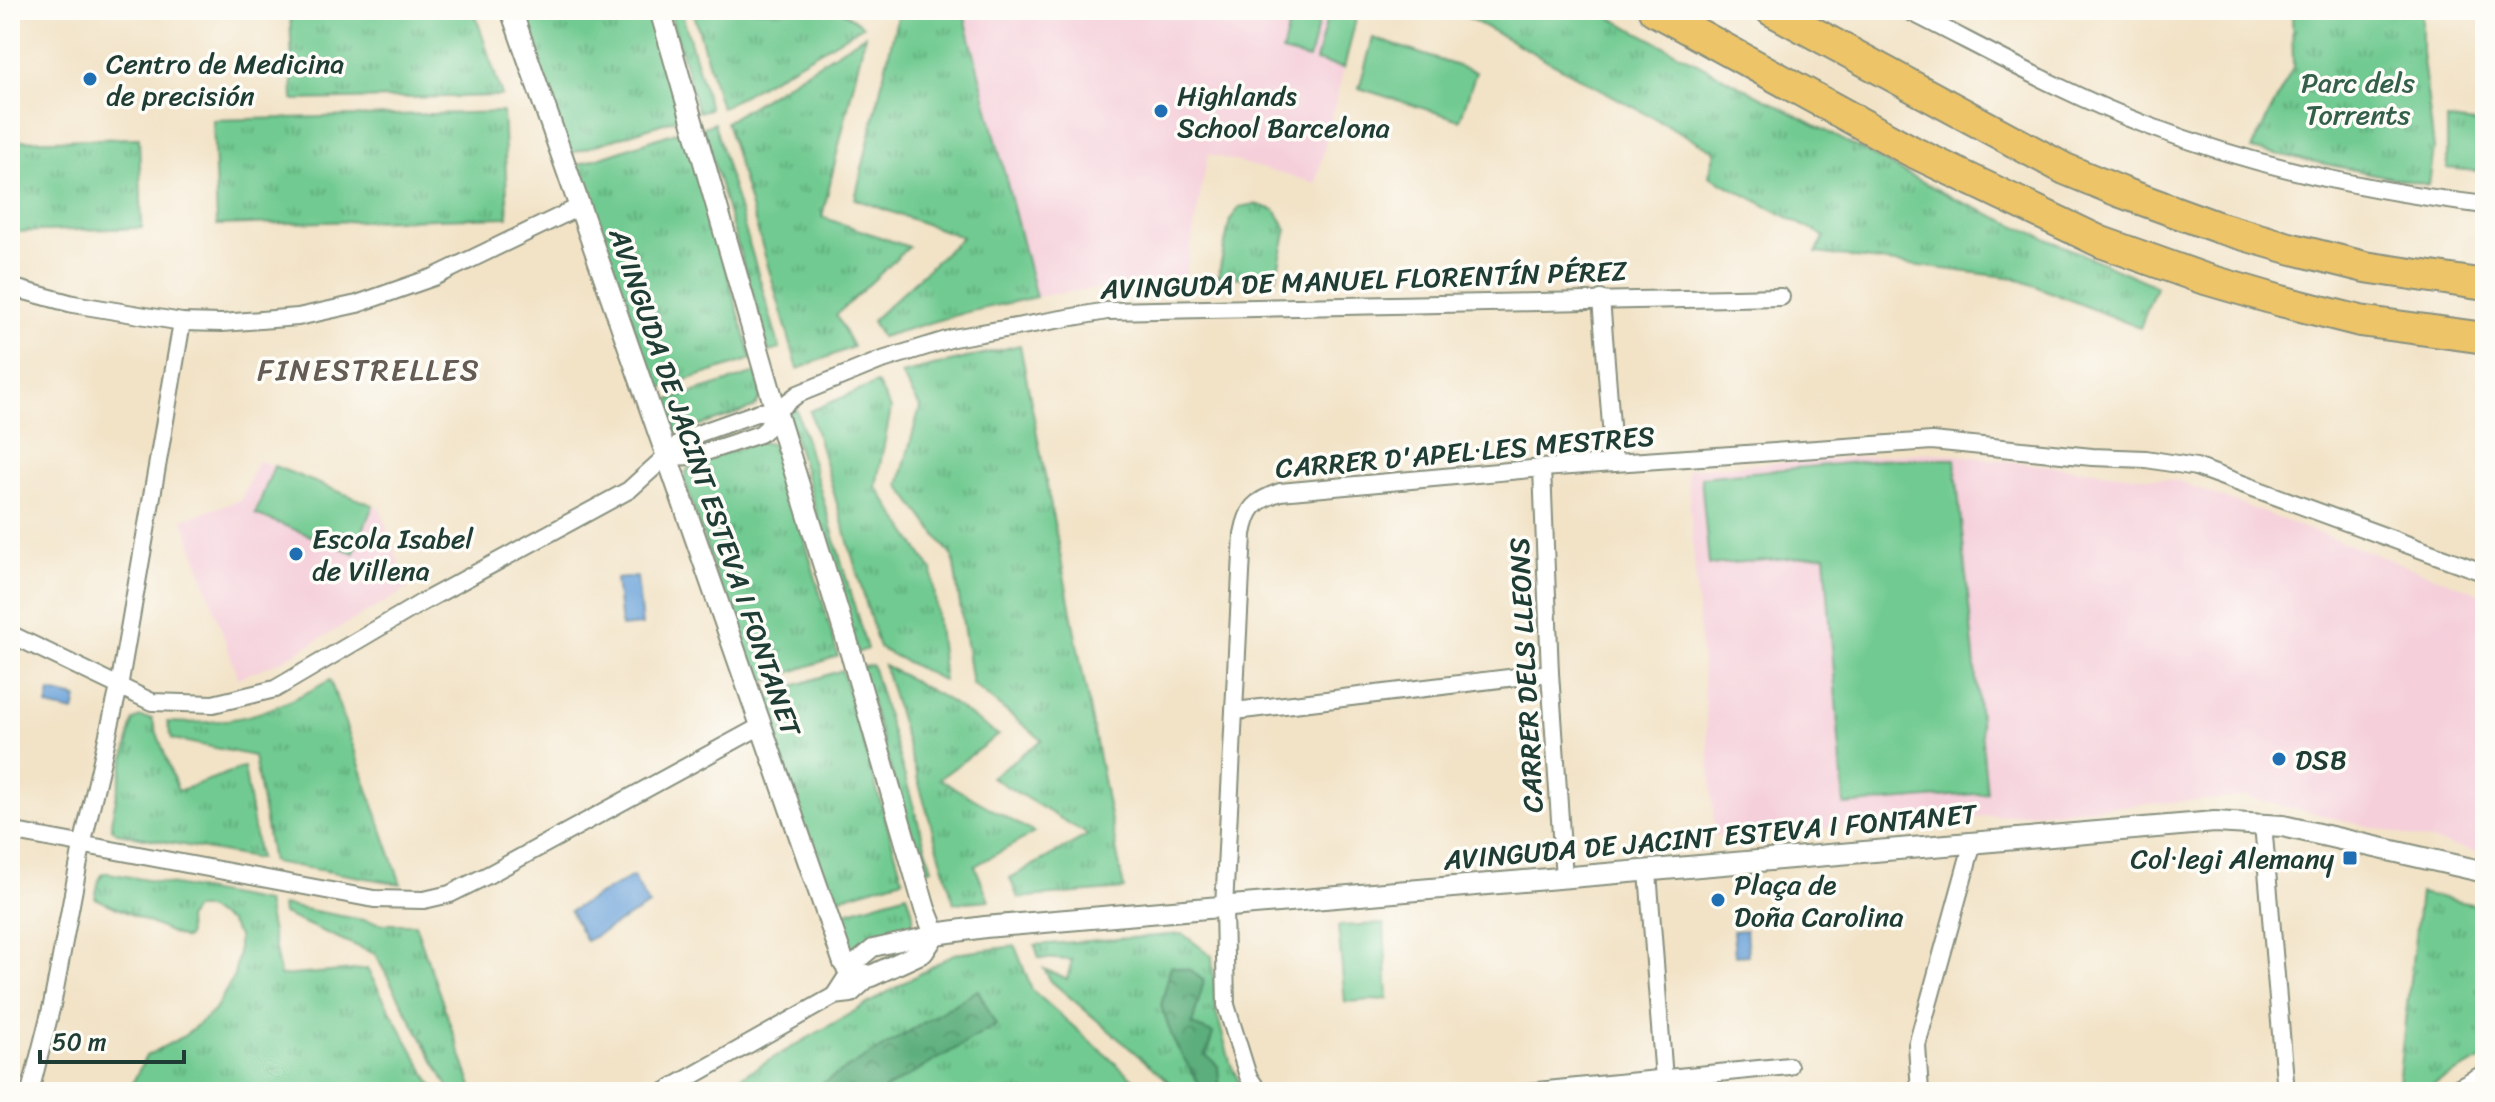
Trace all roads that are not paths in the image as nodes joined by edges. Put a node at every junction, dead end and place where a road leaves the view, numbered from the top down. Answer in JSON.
{"nodes":[{"id":1,"x":511,"y":10,"type":"edge"},
{"id":2,"x":660,"y":10,"type":"edge"},
{"id":3,"x":1654,"y":10,"type":"edge"},
{"id":4,"x":1771,"y":10,"type":"edge"},
{"id":5,"x":1907,"y":10,"type":"edge"},
{"id":6,"x":2485,"y":205,"type":"edge"},
{"id":7,"x":579,"y":207,"type":"junction"},
{"id":8,"x":2485,"y":285,"type":"edge"},
{"id":9,"x":11,"y":288,"type":"edge"},
{"id":10,"x":1781,"y":297,"type":"dead end"},
{"id":11,"x":1601,"y":299,"type":"junction"},
{"id":12,"x":182,"y":322,"type":"junction"},
{"id":13,"x":2485,"y":338,"type":"edge"},
{"id":14,"x":776,"y":411,"type":"junction"},
{"id":15,"x":665,"y":457,"type":"junction"},
{"id":16,"x":1614,"y":463,"type":"junction"},
{"id":17,"x":1542,"y":468,"type":"junction"},
{"id":18,"x":2485,"y":573,"type":"edge"},
{"id":19,"x":10,"y":634,"type":"edge"},
{"id":20,"x":1550,"y":673,"type":"junction"},
{"id":21,"x":119,"y":687,"type":"junction"},
{"id":22,"x":1235,"y":711,"type":"junction"},
{"id":23,"x":761,"y":726,"type":"junction"},
{"id":24,"x":2263,"y":824,"type":"junction"},
{"id":25,"x":10,"y":831,"type":"edge"},
{"id":26,"x":1973,"y":842,"type":"junction"},
{"id":27,"x":82,"y":846,"type":"junction"},
{"id":28,"x":1648,"y":872,"type":"junction"},
{"id":29,"x":2485,"y":872,"type":"edge"},
{"id":30,"x":1564,"y":878,"type":"junction"},
{"id":31,"x":1224,"y":908,"type":"junction"},
{"id":32,"x":935,"y":934,"type":"junction"},
{"id":33,"x":850,"y":972,"type":"junction"},
{"id":34,"x":871,"y":976,"type":"junction"},
{"id":35,"x":834,"y":996,"type":"junction"},
{"id":36,"x":1789,"y":1066,"type":"dead end"},
{"id":37,"x":2485,"y":1073,"type":"edge"},
{"id":38,"x":1664,"y":1085,"type":"edge"},
{"id":39,"x":30,"y":1092,"type":"edge"},
{"id":40,"x":664,"y":1092,"type":"edge"},
{"id":41,"x":1259,"y":1092,"type":"edge"},
{"id":42,"x":1527,"y":1092,"type":"edge"},
{"id":43,"x":1920,"y":1092,"type":"edge"},
{"id":44,"x":2286,"y":1092,"type":"edge"},
{"id":45,"x":2449,"y":1092,"type":"edge"}],
"edges":[{"from":1,"to":7,"type":"street","name":"AVINGUDA DE JACINT ESTEVA I FONTANET"},
{"from":2,"to":14,"type":"street"},
{"from":3,"to":13,"type":"highway"},
{"from":4,"to":8,"type":"highway"},
{"from":5,"to":6,"type":"street"},
{"from":7,"to":12,"type":"street"},
{"from":7,"to":15,"type":"street","name":"AVINGUDA DE JACINT ESTEVA I FONTANET"},
{"from":9,"to":12,"type":"street"},
{"from":10,"to":11,"type":"street","name":"AVINGUDA DE MANUEL FLORENTÍN PÉREZ"},
{"from":11,"to":14,"type":"street","name":"AVINGUDA DE MANUEL FLORENTÍN PÉREZ"},
{"from":11,"to":16,"type":"street"},
{"from":12,"to":21,"type":"street"},
{"from":14,"to":15,"type":"street","name":"AVINGUDA DE MANUEL FLORENTÍN PÉREZ"},
{"from":14,"to":32,"type":"street"},
{"from":15,"to":21,"type":"street"},
{"from":15,"to":23,"type":"street","name":"AVINGUDA DE JACINT ESTEVA I FONTANET"},
{"from":16,"to":17,"type":"street","name":"CARRER D'APEL·LES MESTRES"},
{"from":16,"to":18,"type":"street","name":"CARRER D'APEL·LES MESTRES"},
{"from":17,"to":20,"type":"street","name":"CARRER DELS LLEONS"},
{"from":17,"to":22,"type":"street","name":"CARRER D'APEL·LES MESTRES"},
{"from":19,"to":21,"type":"street"},
{"from":20,"to":22,"type":"street"},
{"from":20,"to":30,"type":"street","name":"CARRER DELS LLEONS"},
{"from":21,"to":27,"type":"street"},
{"from":22,"to":31,"type":"street","name":"CARRER D'APEL·LES MESTRES"},
{"from":23,"to":27,"type":"street"},
{"from":23,"to":33,"type":"street","name":"AVINGUDA DE JACINT ESTEVA I FONTANET"},
{"from":24,"to":26,"type":"street","name":"AVINGUDA DE JACINT ESTEVA I FONTANET"},
{"from":24,"to":29,"type":"street","name":"AVINGUDA DE JACINT ESTEVA I FONTANET"},
{"from":24,"to":44,"type":"street"},
{"from":25,"to":27,"type":"street"},
{"from":26,"to":28,"type":"street","name":"AVINGUDA DE JACINT ESTEVA I FONTANET"},
{"from":26,"to":43,"type":"street"},
{"from":27,"to":39,"type":"street"},
{"from":28,"to":30,"type":"street","name":"AVINGUDA DE JACINT ESTEVA I FONTANET"},
{"from":28,"to":38,"type":"street"},
{"from":30,"to":31,"type":"street","name":"AVINGUDA DE JACINT ESTEVA I FONTANET"},
{"from":31,"to":32,"type":"street","name":"AVINGUDA DE JACINT ESTEVA I FONTANET"},
{"from":31,"to":41,"type":"street","name":"CARRER D'APEL·LES MESTRES"},
{"from":32,"to":33,"type":"street","name":"AVINGUDA DE JACINT ESTEVA I FONTANET"},
{"from":32,"to":34,"type":"street"},
{"from":33,"to":34,"type":"street"},
{"from":33,"to":35,"type":"street","name":"AVINGUDA DE JACINT ESTEVA I FONTANET"},
{"from":34,"to":35,"type":"street"},
{"from":35,"to":40,"type":"street"},
{"from":36,"to":38,"type":"street"},
{"from":37,"to":45,"type":"street"},
{"from":38,"to":42,"type":"street"}]}
